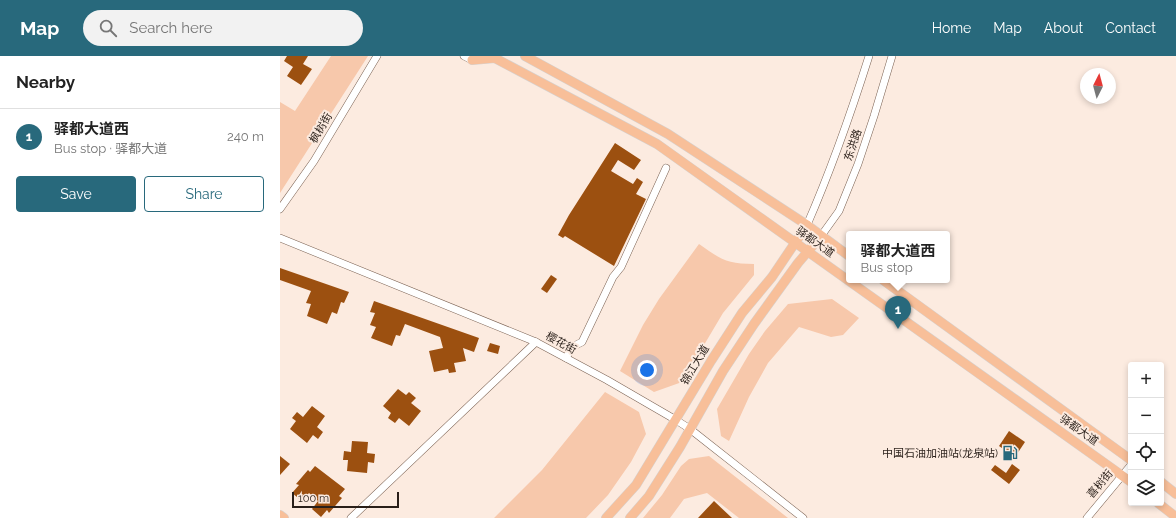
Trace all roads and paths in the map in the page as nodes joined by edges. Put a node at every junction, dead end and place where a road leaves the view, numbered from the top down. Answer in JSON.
{"nodes":[{"id":1,"x":377,"y":56,"type":"edge"},
{"id":2,"x":525,"y":56,"type":"edge"},
{"id":3,"x":869,"y":56,"type":"edge"},
{"id":4,"x":892,"y":56,"type":"edge"},
{"id":5,"x":493,"y":57,"type":"edge"},
{"id":6,"x":468,"y":58,"type":"edge"},
{"id":7,"x":666,"y":168,"type":"dead end"},
{"id":8,"x":280,"y":209,"type":"edge"},
{"id":9,"x":807,"y":225,"type":"junction"},
{"id":10,"x":821,"y":236,"type":"junction"},
{"id":11,"x":280,"y":238,"type":"edge"},
{"id":12,"x":795,"y":243,"type":"junction"},
{"id":13,"x":808,"y":251,"type":"junction"},
{"id":14,"x":846,"y":254,"type":"edge"},
{"id":15,"x":846,"y":278,"type":"edge"},
{"id":16,"x":853,"y":283,"type":"edge"},
{"id":17,"x":887,"y":283,"type":"edge"},
{"id":18,"x":536,"y":342,"type":"junction"},
{"id":19,"x":566,"y":358,"type":"junction"},
{"id":20,"x":676,"y":420,"type":"junction"},
{"id":21,"x":690,"y":429,"type":"junction"},
{"id":22,"x":1128,"y":458,"type":"edge"},
{"id":23,"x":1128,"y":468,"type":"edge"},
{"id":24,"x":1122,"y":475,"type":"junction"},
{"id":25,"x":1128,"y":480,"type":"edge"},
{"id":26,"x":1164,"y":484,"type":"edge"},
{"id":27,"x":1176,"y":494,"type":"edge"},
{"id":28,"x":1162,"y":506,"type":"edge"},
{"id":29,"x":280,"y":515,"type":"edge"},
{"id":30,"x":1176,"y":517,"type":"edge"},
{"id":31,"x":284,"y":518,"type":"edge"},
{"id":32,"x":351,"y":518,"type":"edge"},
{"id":33,"x":606,"y":518,"type":"edge"},
{"id":34,"x":630,"y":518,"type":"edge"},
{"id":35,"x":803,"y":518,"type":"edge"},
{"id":36,"x":1087,"y":518,"type":"edge"}],
"edges":[{"from":1,"to":8,"type":"street","name":"枫树街"},
{"from":2,"to":9,"type":"main road","name":"驿都大道"},
{"from":3,"to":9,"type":"street","name":"东洪路"},
{"from":4,"to":10,"type":"street","name":"东洪路"},
{"from":5,"to":6,"type":"main road"},
{"from":5,"to":12,"type":"main road","name":"驿都大道"},
{"from":7,"to":19,"type":"street"},
{"from":9,"to":10,"type":"main road","name":"驿都大道"},
{"from":9,"to":12,"type":"main road","name":"锦江大道"},
{"from":10,"to":13,"type":"main road"},
{"from":10,"to":14,"type":"main road","name":"驿都大道"},
{"from":11,"to":18,"type":"street","name":"樱花街"},
{"from":12,"to":13,"type":"main road","name":"驿都大道"},
{"from":12,"to":20,"type":"main road","name":"锦江大道"},
{"from":13,"to":15,"type":"main road","name":"驿都大道"},
{"from":13,"to":21,"type":"main road"},
{"from":16,"to":24,"type":"main road","name":"驿都大道"},
{"from":17,"to":22,"type":"main road","name":"驿都大道"},
{"from":18,"to":19,"type":"street","name":"樱花街"},
{"from":18,"to":32,"type":"street"},
{"from":19,"to":20,"type":"street","name":"樱花街"},
{"from":20,"to":21,"type":"street","name":"樱花街"},
{"from":20,"to":33,"type":"main road","name":"锦江大道"},
{"from":21,"to":34,"type":"main road"},
{"from":21,"to":35,"type":"street","name":"樱花街"},
{"from":23,"to":24,"type":"street","name":"喜树街"},
{"from":24,"to":25,"type":"main road","name":"驿都大道"},
{"from":24,"to":36,"type":"street","name":"喜树街"},
{"from":26,"to":27,"type":"main road"},
{"from":28,"to":30,"type":"main road"},
{"from":29,"to":31,"type":"main road"}]}
